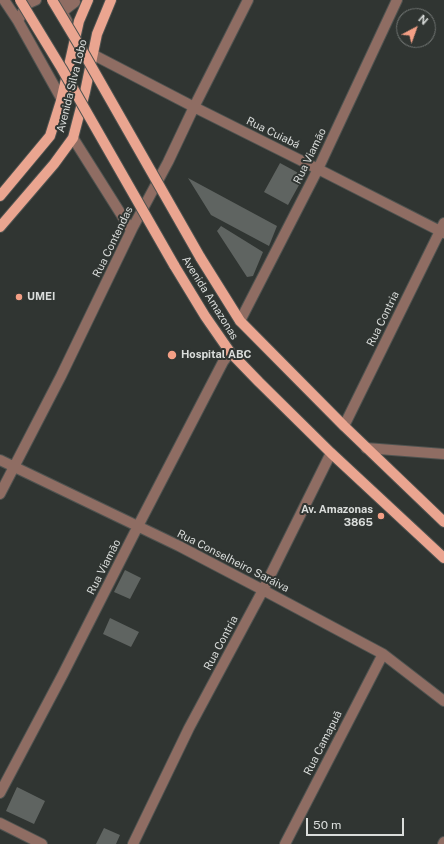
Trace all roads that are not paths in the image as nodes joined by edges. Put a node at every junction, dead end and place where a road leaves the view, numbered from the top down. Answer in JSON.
{"nodes":[{"id":1,"x":4,"y":0,"type":"edge"},
{"id":2,"x":20,"y":0,"type":"edge"},
{"id":3,"x":36,"y":0,"type":"edge"},
{"id":4,"x":52,"y":0,"type":"edge"},
{"id":5,"x":58,"y":0,"type":"edge"},
{"id":6,"x":88,"y":0,"type":"edge"},
{"id":7,"x":111,"y":0,"type":"edge"},
{"id":8,"x":248,"y":0,"type":"edge"},
{"id":9,"x":397,"y":0,"type":"edge"},
{"id":10,"x":18,"y":21,"type":"junction"},
{"id":11,"x":79,"y":21,"type":"junction"},
{"id":12,"x":92,"y":54,"type":"junction"},
{"id":13,"x":61,"y":98,"type":"junction"},
{"id":14,"x":194,"y":107,"type":"junction"},
{"id":15,"x":73,"y":138,"type":"junction"},
{"id":16,"x":318,"y":169,"type":"junction"},
{"id":17,"x":2,"y":190,"type":"edge"},
{"id":18,"x":0,"y":227,"type":"edge"},
{"id":19,"x":443,"y":229,"type":"edge"},
{"id":20,"x":131,"y":230,"type":"junction"},
{"id":21,"x":240,"y":321,"type":"junction"},
{"id":22,"x":230,"y":352,"type":"junction"},
{"id":23,"x":344,"y":426,"type":"junction"},
{"id":24,"x":366,"y":448,"type":"junction"},
{"id":25,"x":331,"y":453,"type":"junction"},
{"id":26,"x":444,"y":454,"type":"edge"},
{"id":27,"x":0,"y":460,"type":"edge"},
{"id":28,"x":14,"y":467,"type":"junction"},
{"id":29,"x":0,"y":494,"type":"edge"},
{"id":30,"x":444,"y":522,"type":"edge"},
{"id":31,"x":138,"y":526,"type":"junction"},
{"id":32,"x":444,"y":558,"type":"edge"},
{"id":33,"x":263,"y":590,"type":"junction"},
{"id":34,"x":383,"y":654,"type":"junction"},
{"id":35,"x":444,"y":701,"type":"edge"},
{"id":36,"x":0,"y":793,"type":"edge"},
{"id":37,"x":0,"y":823,"type":"edge"},
{"id":38,"x":42,"y":844,"type":"edge"},
{"id":39,"x":133,"y":844,"type":"edge"},
{"id":40,"x":285,"y":844,"type":"edge"}],
"edges":[{"from":1,"to":10,"type":"street"},
{"from":2,"to":22,"type":"main road","name":"Avenida Amazonas","bridge":true},
{"from":3,"to":10,"type":"street"},
{"from":4,"to":21,"type":"main road","name":"Avenida Amazonas","bridge":true},
{"from":5,"to":11,"type":"street"},
{"from":6,"to":11,"type":"main road","name":"Avenida Silva Lobo"},
{"from":7,"to":12,"type":"main road","name":"Avenida Silva Lobo"},
{"from":8,"to":14,"type":"street","name":"Rua Contendas"},
{"from":9,"to":16,"type":"street","name":"Rua Viamão"},
{"from":10,"to":13,"type":"street"},
{"from":11,"to":13,"type":"main road","name":"Avenida Silva Lobo"},
{"from":12,"to":14,"type":"street","name":"Rua Cuiabá"},
{"from":12,"to":15,"type":"main road","name":"Avenida Silva Lobo"},
{"from":13,"to":17,"type":"main road","name":"Avenida Silva Lobo"},
{"from":14,"to":16,"type":"street","name":"Rua Cuiabá"},
{"from":14,"to":20,"type":"street","name":"Rua Contendas"},
{"from":15,"to":18,"type":"main road","name":"Avenida Silva Lobo"},
{"from":15,"to":20,"type":"street"},
{"from":16,"to":19,"type":"street","name":"Rua Cuiabá"},
{"from":16,"to":21,"type":"street","name":"Rua Viamão"},
{"from":19,"to":23,"type":"street","name":"Rua Contria"},
{"from":20,"to":28,"type":"street","name":"Rua Contendas"},
{"from":21,"to":23,"type":"main road","name":"Avenida Amazonas"},
{"from":22,"to":25,"type":"main road","name":"Avenida Amazonas"},
{"from":22,"to":31,"type":"street","name":"Rua Viamão"},
{"from":23,"to":24,"type":"main road","name":"Avenida Amazonas"},
{"from":24,"to":26,"type":"street"},
{"from":24,"to":30,"type":"main road","name":"Avenida Amazonas"},
{"from":25,"to":32,"type":"main road","name":"Avenida Amazonas"},
{"from":25,"to":33,"type":"street","name":"Rua Contria"},
{"from":27,"to":28,"type":"street","name":"Rua Conselheiro Saráiva"},
{"from":28,"to":29,"type":"street","name":"Rua Contendas"},
{"from":28,"to":31,"type":"street","name":"Rua Conselheiro Saráiva"},
{"from":31,"to":33,"type":"street","name":"Rua Conselheiro Saráiva"},
{"from":31,"to":36,"type":"street","name":"Rua Viamão"},
{"from":33,"to":34,"type":"street","name":"Rua Conselheiro Saráiva"},
{"from":33,"to":39,"type":"street","name":"Rua Contria"},
{"from":34,"to":35,"type":"street","name":"Rua Conselheiro Saráiva"},
{"from":34,"to":40,"type":"street","name":"Rua Camapuã"},
{"from":37,"to":38,"type":"street"}]}
